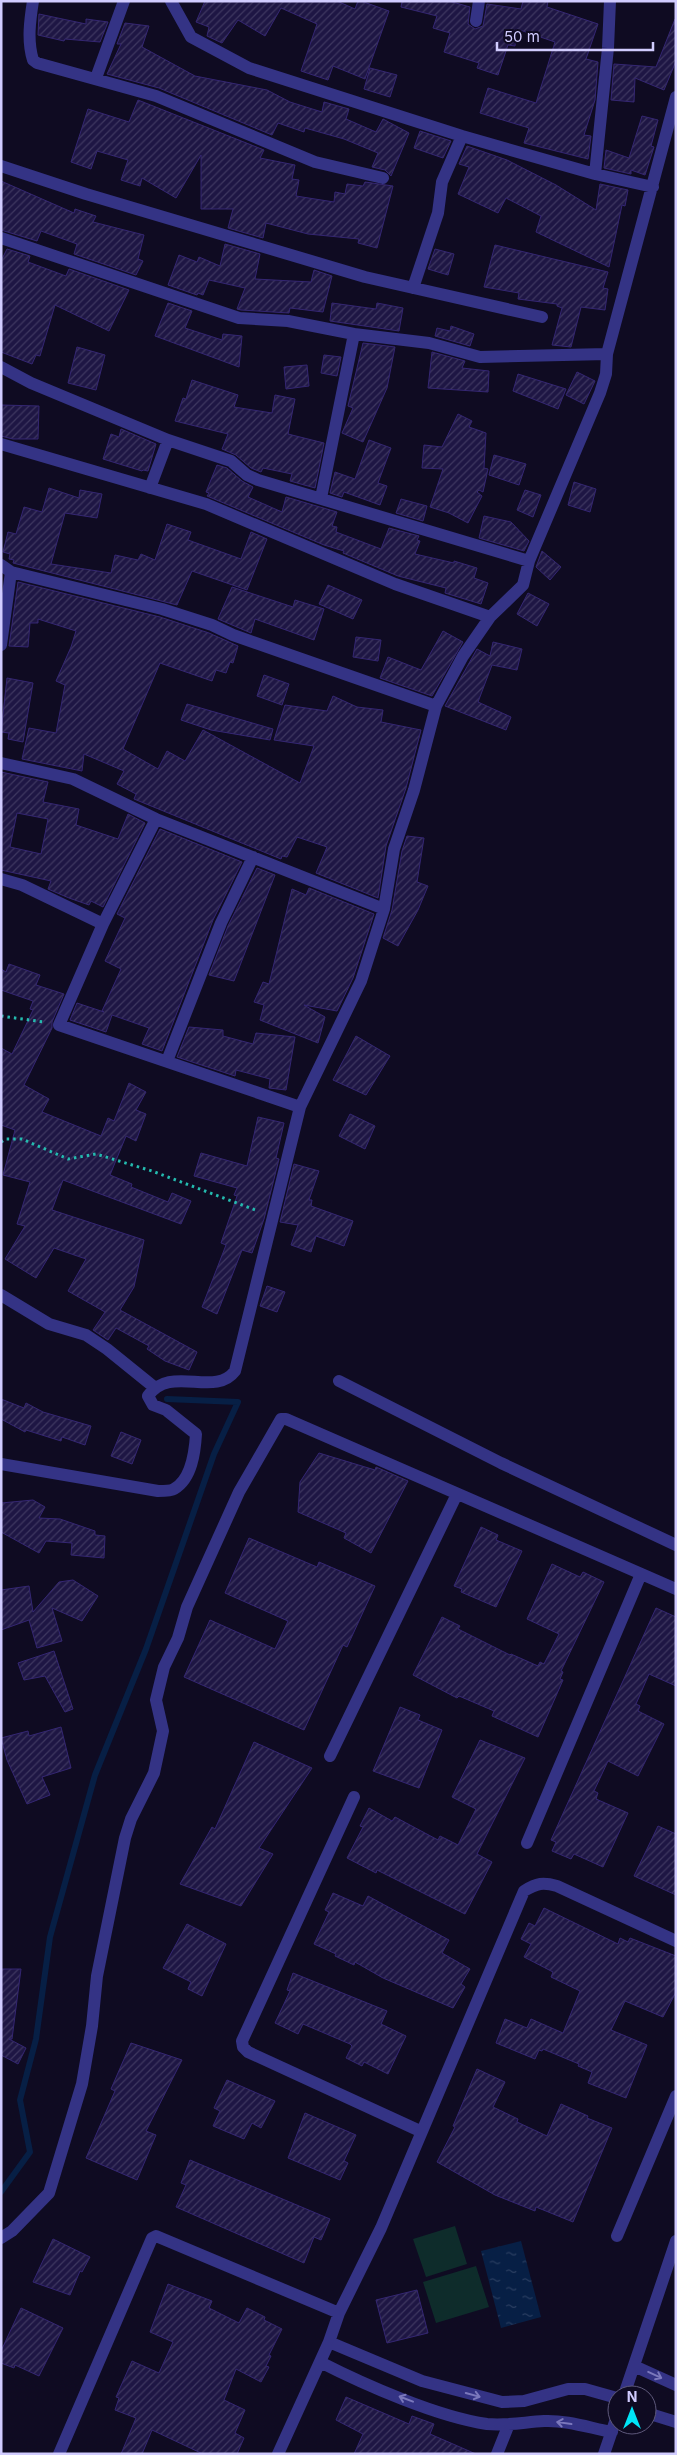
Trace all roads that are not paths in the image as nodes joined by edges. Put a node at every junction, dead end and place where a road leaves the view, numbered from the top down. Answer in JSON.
{"nodes":[{"id":1,"x":33,"y":1,"type":"edge"},
{"id":2,"x":124,"y":1,"type":"edge"},
{"id":3,"x":171,"y":1,"type":"edge"},
{"id":4,"x":479,"y":1,"type":"edge"},
{"id":5,"x":610,"y":1,"type":"edge"},
{"id":6,"x":476,"y":21,"type":"dead end"},
{"id":7,"x":96,"y":78,"type":"junction"},
{"id":8,"x":676,"y":97,"type":"edge"},
{"id":9,"x":462,"y":136,"type":"junction"},
{"id":10,"x":1,"y":166,"type":"edge"},
{"id":11,"x":595,"y":174,"type":"junction"},
{"id":12,"x":383,"y":178,"type":"dead end"},
{"id":13,"x":653,"y":186,"type":"junction"},
{"id":14,"x":1,"y":238,"type":"edge"},
{"id":15,"x":413,"y":288,"type":"junction"},
{"id":16,"x":542,"y":317,"type":"dead end"},
{"id":17,"x":354,"y":334,"type":"junction"},
{"id":18,"x":607,"y":354,"type":"junction"},
{"id":19,"x":1,"y":368,"type":"edge"},
{"id":20,"x":168,"y":440,"type":"junction"},
{"id":21,"x":1,"y":444,"type":"edge"},
{"id":22,"x":150,"y":488,"type":"junction"},
{"id":23,"x":321,"y":498,"type":"junction"},
{"id":24,"x":529,"y":561,"type":"junction"},
{"id":25,"x":6,"y":569,"type":"edge"},
{"id":26,"x":490,"y":617,"type":"junction"},
{"id":27,"x":1,"y":645,"type":"edge"},
{"id":28,"x":436,"y":706,"type":"junction"},
{"id":29,"x":1,"y":763,"type":"edge"},
{"id":30,"x":156,"y":819,"type":"junction"},
{"id":31,"x":253,"y":857,"type":"junction"},
{"id":32,"x":1,"y":879,"type":"edge"},
{"id":33,"x":384,"y":909,"type":"junction"},
{"id":34,"x":103,"y":924,"type":"junction"},
{"id":35,"x":167,"y":1061,"type":"junction"},
{"id":36,"x":300,"y":1107,"type":"junction"},
{"id":37,"x":1,"y":1295,"type":"edge"},
{"id":38,"x":339,"y":1381,"type":"dead end"},
{"id":39,"x":154,"y":1387,"type":"junction"},
{"id":40,"x":1,"y":1464,"type":"edge"},
{"id":41,"x":457,"y":1494,"type":"junction"},
{"id":42,"x":676,"y":1545,"type":"edge"},
{"id":43,"x":641,"y":1574,"type":"junction"},
{"id":44,"x":676,"y":1589,"type":"edge"},
{"id":45,"x":330,"y":1756,"type":"dead end"},
{"id":46,"x":354,"y":1797,"type":"dead end"},
{"id":47,"x":526,"y":1843,"type":"dead end"},
{"id":48,"x":676,"y":1941,"type":"edge"},
{"id":49,"x":676,"y":2096,"type":"edge"},
{"id":50,"x":420,"y":2131,"type":"junction"},
{"id":51,"x":617,"y":2236,"type":"dead end"},
{"id":52,"x":1,"y":2238,"type":"edge"},
{"id":53,"x":676,"y":2241,"type":"edge"},
{"id":54,"x":339,"y":2313,"type":"junction"},
{"id":55,"x":330,"y":2342,"type":"junction"},
{"id":56,"x":320,"y":2362,"type":"junction"},
{"id":57,"x":634,"y":2366,"type":"junction"},
{"id":58,"x":627,"y":2385,"type":"edge"},
{"id":59,"x":676,"y":2385,"type":"edge"},
{"id":60,"x":607,"y":2396,"type":"edge"},
{"id":61,"x":657,"y":2415,"type":"edge"},
{"id":62,"x":676,"y":2422,"type":"edge"},
{"id":63,"x":509,"y":2424,"type":"junction"},
{"id":64,"x":607,"y":2431,"type":"edge"},
{"id":65,"x":611,"y":2435,"type":"edge"},
{"id":66,"x":59,"y":2454,"type":"edge"},
{"id":67,"x":278,"y":2454,"type":"edge"},
{"id":68,"x":497,"y":2454,"type":"edge"},
{"id":69,"x":604,"y":2454,"type":"edge"}],
"edges":[{"from":1,"to":7,"type":"street"},
{"from":2,"to":7,"type":"street"},
{"from":3,"to":9,"type":"street"},
{"from":4,"to":6,"type":"street"},
{"from":5,"to":11,"type":"street"},
{"from":7,"to":12,"type":"street"},
{"from":8,"to":13,"type":"street"},
{"from":9,"to":11,"type":"street"},
{"from":9,"to":15,"type":"street"},
{"from":10,"to":15,"type":"street"},
{"from":11,"to":13,"type":"street"},
{"from":13,"to":18,"type":"street"},
{"from":14,"to":17,"type":"street"},
{"from":15,"to":16,"type":"street"},
{"from":17,"to":18,"type":"street"},
{"from":17,"to":23,"type":"street"},
{"from":18,"to":24,"type":"street"},
{"from":19,"to":20,"type":"street"},
{"from":20,"to":22,"type":"street"},
{"from":20,"to":23,"type":"street"},
{"from":21,"to":22,"type":"street"},
{"from":22,"to":26,"type":"street"},
{"from":23,"to":24,"type":"street"},
{"from":24,"to":26,"type":"street"},
{"from":25,"to":27,"type":"street"},
{"from":25,"to":28,"type":"street"},
{"from":26,"to":28,"type":"street"},
{"from":28,"to":33,"type":"street"},
{"from":29,"to":30,"type":"street"},
{"from":30,"to":31,"type":"street"},
{"from":30,"to":34,"type":"street"},
{"from":31,"to":33,"type":"street"},
{"from":31,"to":35,"type":"street"},
{"from":32,"to":34,"type":"street"},
{"from":33,"to":36,"type":"street"},
{"from":34,"to":35,"type":"street"},
{"from":35,"to":36,"type":"street"},
{"from":36,"to":39,"type":"street"},
{"from":37,"to":39,"type":"street"},
{"from":38,"to":42,"type":"street"},
{"from":39,"to":40,"type":"street"},
{"from":41,"to":43,"type":"street"},
{"from":41,"to":45,"type":"street"},
{"from":41,"to":52,"type":"street"},
{"from":43,"to":44,"type":"street"},
{"from":43,"to":47,"type":"street"},
{"from":46,"to":50,"type":"street"},
{"from":48,"to":50,"type":"street"},
{"from":49,"to":51,"type":"street"},
{"from":50,"to":54,"type":"street"},
{"from":53,"to":57,"type":"street"},
{"from":54,"to":55,"type":"street"},
{"from":54,"to":66,"type":"street"},
{"from":55,"to":56,"type":"street"},
{"from":55,"to":60,"type":"street","one_way":true},
{"from":63,"to":56,"type":"street","one_way":true},
{"from":56,"to":67,"type":"street"},
{"from":57,"to":58,"type":"street"},
{"from":57,"to":59,"type":"street","one_way":true},
{"from":61,"to":62,"type":"street"},
{"from":64,"to":63,"type":"street","one_way":true},
{"from":63,"to":68,"type":"street"},
{"from":65,"to":69,"type":"street"}]}
